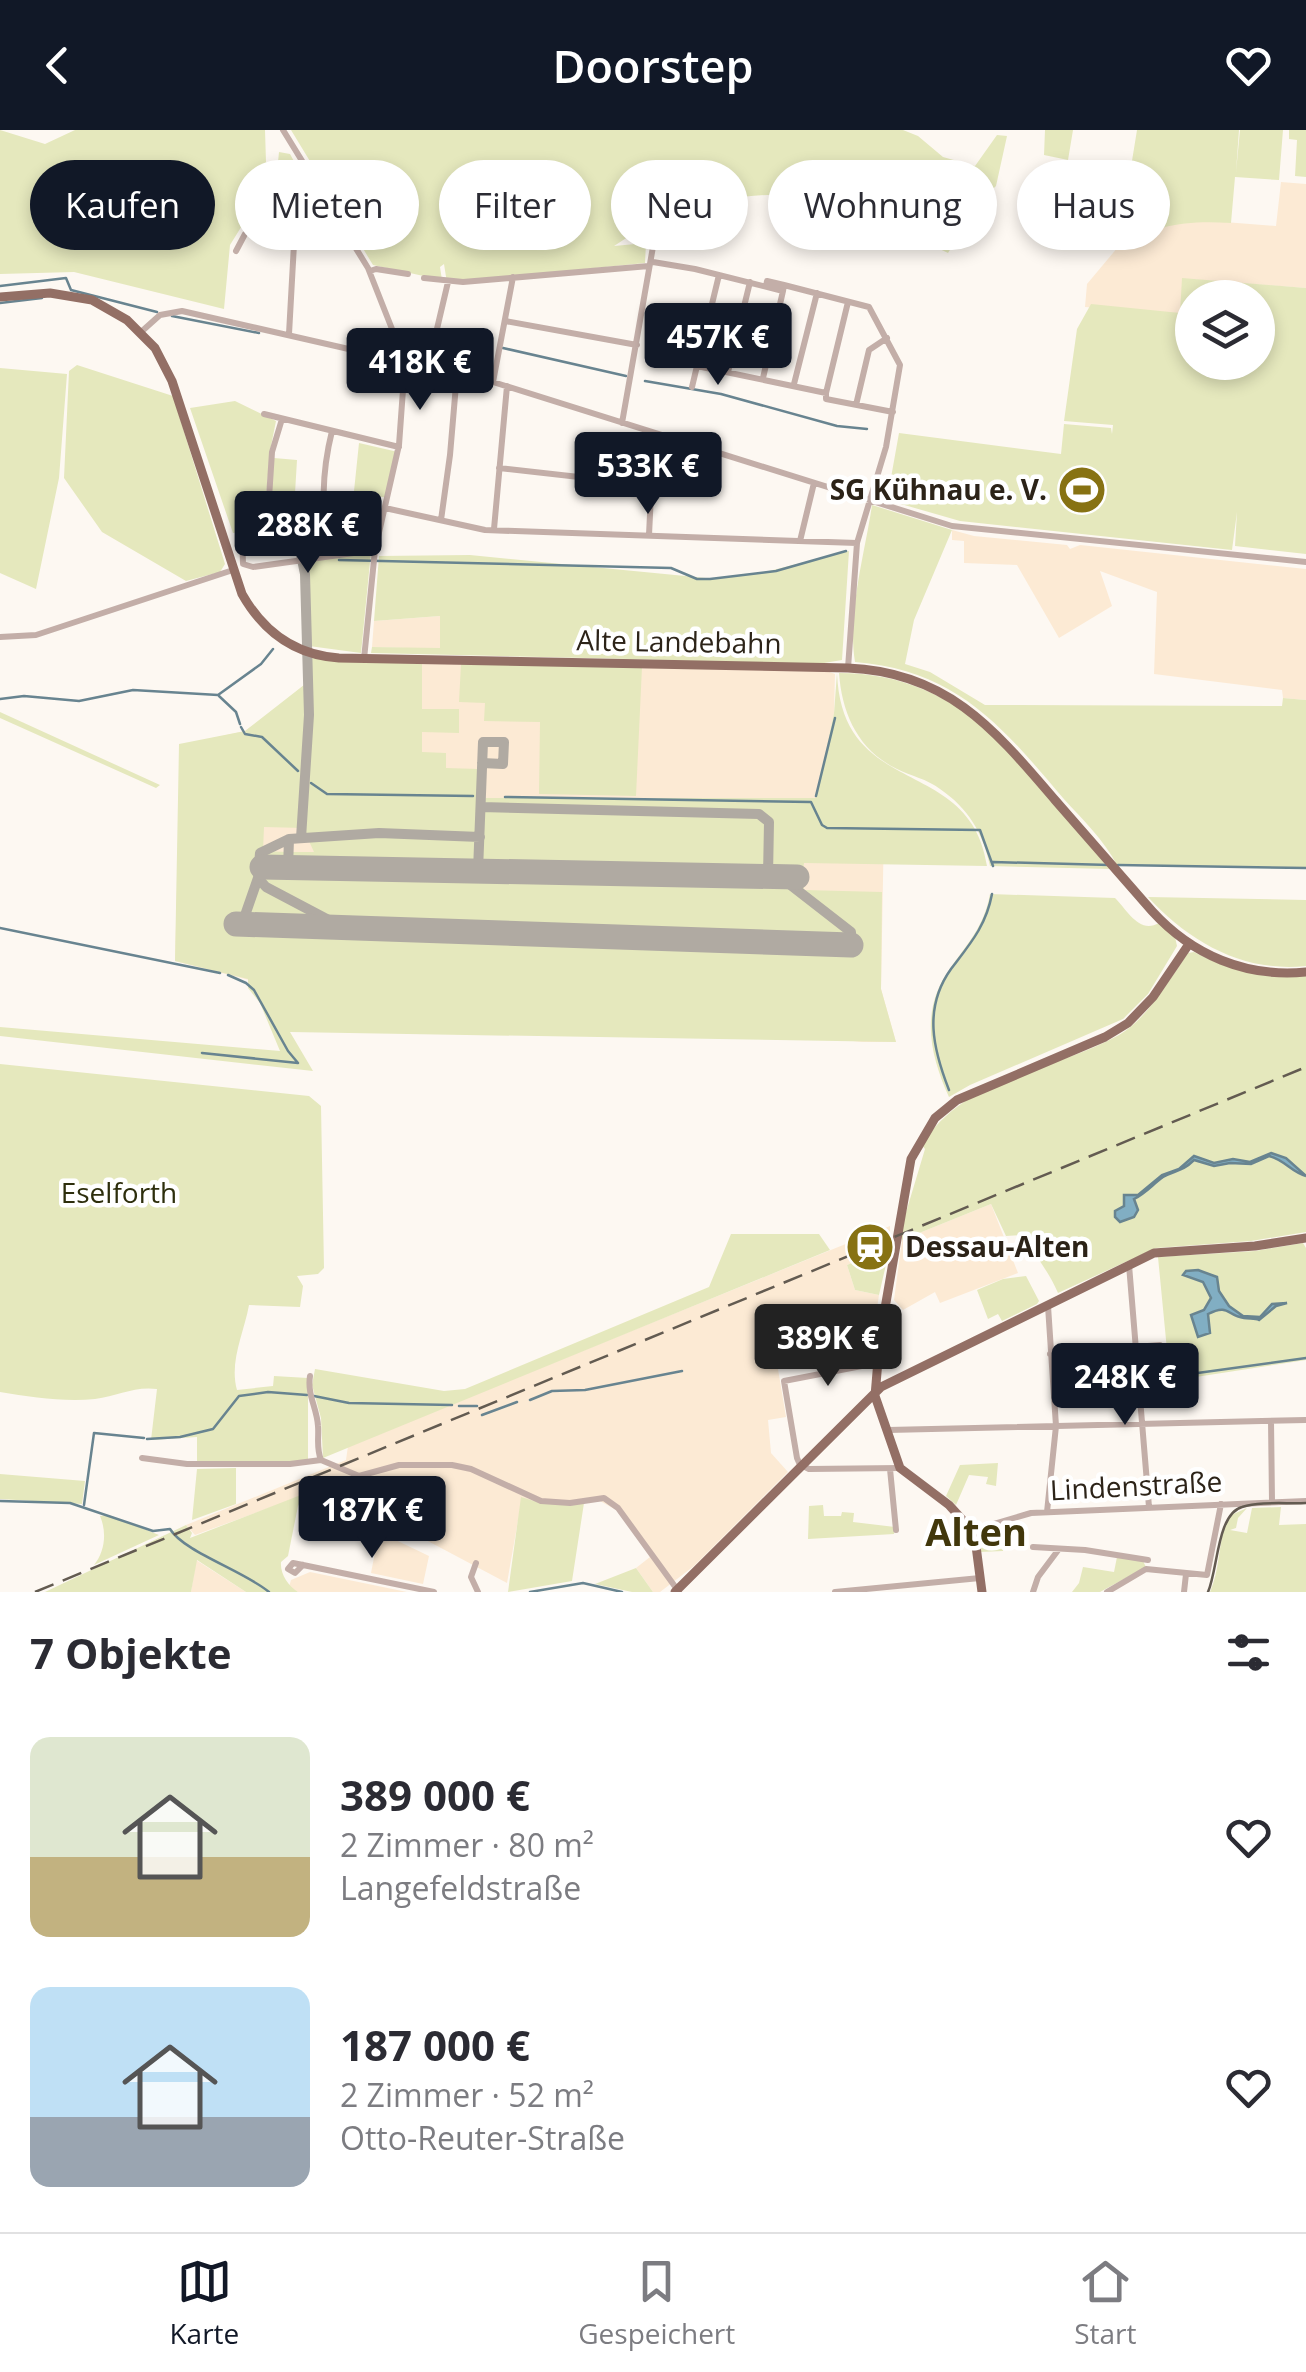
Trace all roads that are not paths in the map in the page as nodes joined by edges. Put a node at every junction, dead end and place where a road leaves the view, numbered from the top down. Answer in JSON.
{"nodes":[{"id":1,"x":282,"y":130,"type":"edge"},
{"id":2,"x":301,"y":160,"type":"edge"},
{"id":3,"x":294,"y":250,"type":"edge"},
{"id":4,"x":357,"y":250,"type":"edge"},
{"id":5,"x":653,"y":250,"type":"edge"},
{"id":6,"x":651,"y":264,"type":"junction"},
{"id":7,"x":370,"y":271,"type":"junction"},
{"id":8,"x":408,"y":274,"type":"dead end"},
{"id":9,"x":719,"y":274,"type":"junction"},
{"id":10,"x":513,"y":277,"type":"junction"},
{"id":11,"x":424,"y":278,"type":"dead end"},
{"id":12,"x":448,"y":282,"type":"junction"},
{"id":13,"x":750,"y":282,"type":"junction"},
{"id":14,"x":784,"y":288,"type":"junction"},
{"id":15,"x":816,"y":294,"type":"junction"},
{"id":16,"x":0,"y":297,"type":"edge"},
{"id":17,"x":848,"y":301,"type":"junction"},
{"id":18,"x":505,"y":321,"type":"junction"},
{"id":19,"x":141,"y":332,"type":"junction"},
{"id":20,"x":289,"y":334,"type":"junction"},
{"id":21,"x":887,"y":338,"type":"junction"},
{"id":22,"x":636,"y":344,"type":"junction"},
{"id":23,"x":405,"y":362,"type":"junction"},
{"id":24,"x":697,"y":366,"type":"junction"},
{"id":25,"x":428,"y":367,"type":"junction"},
{"id":26,"x":728,"y":372,"type":"junction"},
{"id":27,"x":457,"y":374,"type":"junction"},
{"id":28,"x":763,"y":378,"type":"junction"},
{"id":29,"x":492,"y":382,"type":"junction"},
{"id":30,"x":794,"y":384,"type":"junction"},
{"id":31,"x":507,"y":386,"type":"junction"},
{"id":32,"x":692,"y":386,"type":"dead end"},
{"id":33,"x":826,"y":393,"type":"junction"},
{"id":34,"x":856,"y":405,"type":"junction"},
{"id":35,"x":893,"y":412,"type":"junction"},
{"id":36,"x":264,"y":414,"type":"dead end"},
{"id":37,"x":282,"y":419,"type":"junction"},
{"id":38,"x":622,"y":423,"type":"junction"},
{"id":39,"x":332,"y":431,"type":"junction"},
{"id":40,"x":654,"y":433,"type":"junction"},
{"id":41,"x":399,"y":446,"type":"junction"},
{"id":42,"x":499,"y":468,"type":"junction"},
{"id":43,"x":814,"y":483,"type":"junction"},
{"id":44,"x":650,"y":485,"type":"junction"},
{"id":45,"x":868,"y":500,"type":"junction"},
{"id":46,"x":385,"y":508,"type":"junction"},
{"id":47,"x":440,"y":520,"type":"junction"},
{"id":48,"x":494,"y":530,"type":"junction"},
{"id":49,"x":649,"y":535,"type":"junction"},
{"id":50,"x":800,"y":541,"type":"junction"},
{"id":51,"x":857,"y":543,"type":"junction"},
{"id":52,"x":328,"y":555,"type":"junction"},
{"id":53,"x":374,"y":556,"type":"junction"},
{"id":54,"x":1306,"y":562,"type":"edge"},
{"id":55,"x":233,"y":570,"type":"junction"},
{"id":56,"x":0,"y":637,"type":"edge"},
{"id":57,"x":364,"y":659,"type":"junction"},
{"id":58,"x":848,"y":668,"type":"junction"},
{"id":59,"x":1190,"y":944,"type":"junction"},
{"id":60,"x":1306,"y":972,"type":"edge"},
{"id":61,"x":1306,"y":1238,"type":"edge"},
{"id":62,"x":1129,"y":1265,"type":"junction"},
{"id":63,"x":1048,"y":1306,"type":"junction"},
{"id":64,"x":1160,"y":1345,"type":"dead end"},
{"id":65,"x":1136,"y":1347,"type":"junction"},
{"id":66,"x":1050,"y":1354,"type":"junction"},
{"id":67,"x":876,"y":1367,"type":"junction"},
{"id":68,"x":310,"y":1376,"type":"dead end"},
{"id":69,"x":891,"y":1382,"type":"junction"},
{"id":70,"x":874,"y":1392,"type":"junction"},
{"id":71,"x":1306,"y":1420,"type":"edge"},
{"id":72,"x":1270,"y":1421,"type":"junction"},
{"id":73,"x":1143,"y":1424,"type":"junction"},
{"id":74,"x":1056,"y":1426,"type":"junction"},
{"id":75,"x":886,"y":1431,"type":"junction"},
{"id":76,"x":142,"y":1458,"type":"dead end"},
{"id":77,"x":320,"y":1460,"type":"junction"},
{"id":78,"x":802,"y":1466,"type":"junction"},
{"id":79,"x":895,"y":1468,"type":"junction"},
{"id":80,"x":1272,"y":1501,"type":"junction"},
{"id":81,"x":1306,"y":1501,"type":"edge"},
{"id":82,"x":1221,"y":1504,"type":"junction"},
{"id":83,"x":1149,"y":1507,"type":"junction"},
{"id":84,"x":1048,"y":1512,"type":"junction"},
{"id":85,"x":896,"y":1530,"type":"dead end"},
{"id":86,"x":970,"y":1531,"type":"junction"},
{"id":87,"x":1033,"y":1547,"type":"dead end"},
{"id":88,"x":1059,"y":1548,"type":"junction"},
{"id":89,"x":1148,"y":1560,"type":"dead end"},
{"id":90,"x":476,"y":1563,"type":"dead end"},
{"id":91,"x":303,"y":1565,"type":"dead end"},
{"id":92,"x":1186,"y":1574,"type":"junction"},
{"id":93,"x":980,"y":1578,"type":"junction"},
{"id":94,"x":1118,"y":1589,"type":"edge"},
{"id":95,"x":677,"y":1591,"type":"edge"},
{"id":96,"x":434,"y":1592,"type":"edge"},
{"id":97,"x":478,"y":1592,"type":"edge"},
{"id":98,"x":835,"y":1592,"type":"edge"},
{"id":99,"x":982,"y":1592,"type":"edge"},
{"id":100,"x":1033,"y":1592,"type":"edge"},
{"id":101,"x":1107,"y":1592,"type":"edge"},
{"id":102,"x":1184,"y":1592,"type":"edge"}],
"edges":[{"from":1,"to":2,"type":"street"},
{"from":3,"to":20,"type":"street"},
{"from":4,"to":7,"type":"street"},
{"from":5,"to":6,"type":"street"},
{"from":6,"to":9,"type":"street"},
{"from":6,"to":10,"type":"street"},
{"from":6,"to":22,"type":"street"},
{"from":7,"to":8,"type":"street"},
{"from":7,"to":23,"type":"street"},
{"from":9,"to":13,"type":"street"},
{"from":9,"to":24,"type":"street"},
{"from":10,"to":12,"type":"street"},
{"from":10,"to":18,"type":"street"},
{"from":11,"to":12,"type":"street"},
{"from":12,"to":25,"type":"street"},
{"from":13,"to":14,"type":"street"},
{"from":13,"to":26,"type":"street"},
{"from":14,"to":15,"type":"street"},
{"from":14,"to":28,"type":"street"},
{"from":15,"to":17,"type":"street"},
{"from":15,"to":30,"type":"street"},
{"from":16,"to":19,"type":"main road"},
{"from":17,"to":21,"type":"street"},
{"from":17,"to":33,"type":"street"},
{"from":18,"to":22,"type":"street"},
{"from":18,"to":29,"type":"street"},
{"from":19,"to":20,"type":"street"},
{"from":19,"to":55,"type":"main road","name":"Alte Landebahn"},
{"from":20,"to":23,"type":"street"},
{"from":21,"to":34,"type":"street"},
{"from":21,"to":35,"type":"street"},
{"from":22,"to":38,"type":"street"},
{"from":23,"to":25,"type":"street"},
{"from":23,"to":41,"type":"street"},
{"from":24,"to":26,"type":"street"},
{"from":24,"to":32,"type":"street"},
{"from":25,"to":27,"type":"street"},
{"from":26,"to":28,"type":"street"},
{"from":27,"to":29,"type":"street"},
{"from":27,"to":47,"type":"street"},
{"from":28,"to":30,"type":"street"},
{"from":29,"to":31,"type":"street"},
{"from":30,"to":33,"type":"street"},
{"from":31,"to":38,"type":"street"},
{"from":31,"to":42,"type":"street"},
{"from":33,"to":34,"type":"street"},
{"from":34,"to":35,"type":"street"},
{"from":35,"to":45,"type":"street"},
{"from":36,"to":37,"type":"street"},
{"from":37,"to":39,"type":"street"},
{"from":37,"to":52,"type":"street"},
{"from":38,"to":40,"type":"street"},
{"from":39,"to":41,"type":"street"},
{"from":39,"to":52,"type":"street"},
{"from":40,"to":43,"type":"street"},
{"from":40,"to":44,"type":"street"},
{"from":41,"to":46,"type":"street"},
{"from":42,"to":44,"type":"street"},
{"from":42,"to":48,"type":"street"},
{"from":43,"to":45,"type":"street"},
{"from":43,"to":50,"type":"street"},
{"from":44,"to":49,"type":"street"},
{"from":45,"to":51,"type":"street"},
{"from":45,"to":54,"type":"street"},
{"from":46,"to":47,"type":"street"},
{"from":46,"to":53,"type":"street"},
{"from":47,"to":48,"type":"street"},
{"from":48,"to":49,"type":"street"},
{"from":49,"to":50,"type":"street"},
{"from":50,"to":51,"type":"street"},
{"from":51,"to":58,"type":"street"},
{"from":52,"to":53,"type":"street"},
{"from":53,"to":57,"type":"street"},
{"from":55,"to":56,"type":"street"},
{"from":55,"to":57,"type":"main road","name":"Alte Landebahn"},
{"from":57,"to":58,"type":"main road","name":"Alte Landebahn"},
{"from":58,"to":59,"type":"main road","name":"Alte Landebahn"},
{"from":59,"to":60,"type":"main road","name":"Alte Landebahn"},
{"from":59,"to":67,"type":"main road"},
{"from":61,"to":62,"type":"main road"},
{"from":62,"to":63,"type":"main road"},
{"from":62,"to":65,"type":"street"},
{"from":63,"to":66,"type":"street"},
{"from":63,"to":69,"type":"main road"},
{"from":64,"to":65,"type":"street"},
{"from":65,"to":66,"type":"street"},
{"from":65,"to":73,"type":"street"},
{"from":66,"to":74,"type":"street"},
{"from":67,"to":69,"type":"main road"},
{"from":67,"to":70,"type":"main road"},
{"from":67,"to":78,"type":"street"},
{"from":68,"to":77,"type":"street"},
{"from":69,"to":70,"type":"main road"},
{"from":70,"to":75,"type":"main road"},
{"from":70,"to":78,"type":"main road"},
{"from":71,"to":72,"type":"street"},
{"from":72,"to":73,"type":"street"},
{"from":72,"to":80,"type":"street"},
{"from":73,"to":74,"type":"street"},
{"from":73,"to":83,"type":"street"},
{"from":74,"to":75,"type":"street"},
{"from":74,"to":84,"type":"street"},
{"from":75,"to":79,"type":"main road"},
{"from":76,"to":77,"type":"street"},
{"from":77,"to":95,"type":"street"},
{"from":78,"to":79,"type":"street"},
{"from":78,"to":95,"type":"main road"},
{"from":79,"to":85,"type":"street"},
{"from":79,"to":86,"type":"main road"},
{"from":80,"to":81,"type":"street","name":"Lindenstraße"},
{"from":80,"to":82,"type":"street","name":"Lindenstraße"},
{"from":82,"to":83,"type":"street","name":"Lindenstraße"},
{"from":82,"to":92,"type":"street"},
{"from":83,"to":84,"type":"street","name":"Lindenstraße"},
{"from":84,"to":86,"type":"street","name":"Lindenstraße"},
{"from":86,"to":93,"type":"main road"},
{"from":87,"to":88,"type":"street"},
{"from":88,"to":89,"type":"street"},
{"from":88,"to":100,"type":"street"},
{"from":90,"to":97,"type":"street"},
{"from":91,"to":96,"type":"street"},
{"from":92,"to":94,"type":"street"},
{"from":92,"to":102,"type":"street"},
{"from":93,"to":98,"type":"street"},
{"from":93,"to":99,"type":"main road"},
{"from":94,"to":101,"type":"street"}]}
